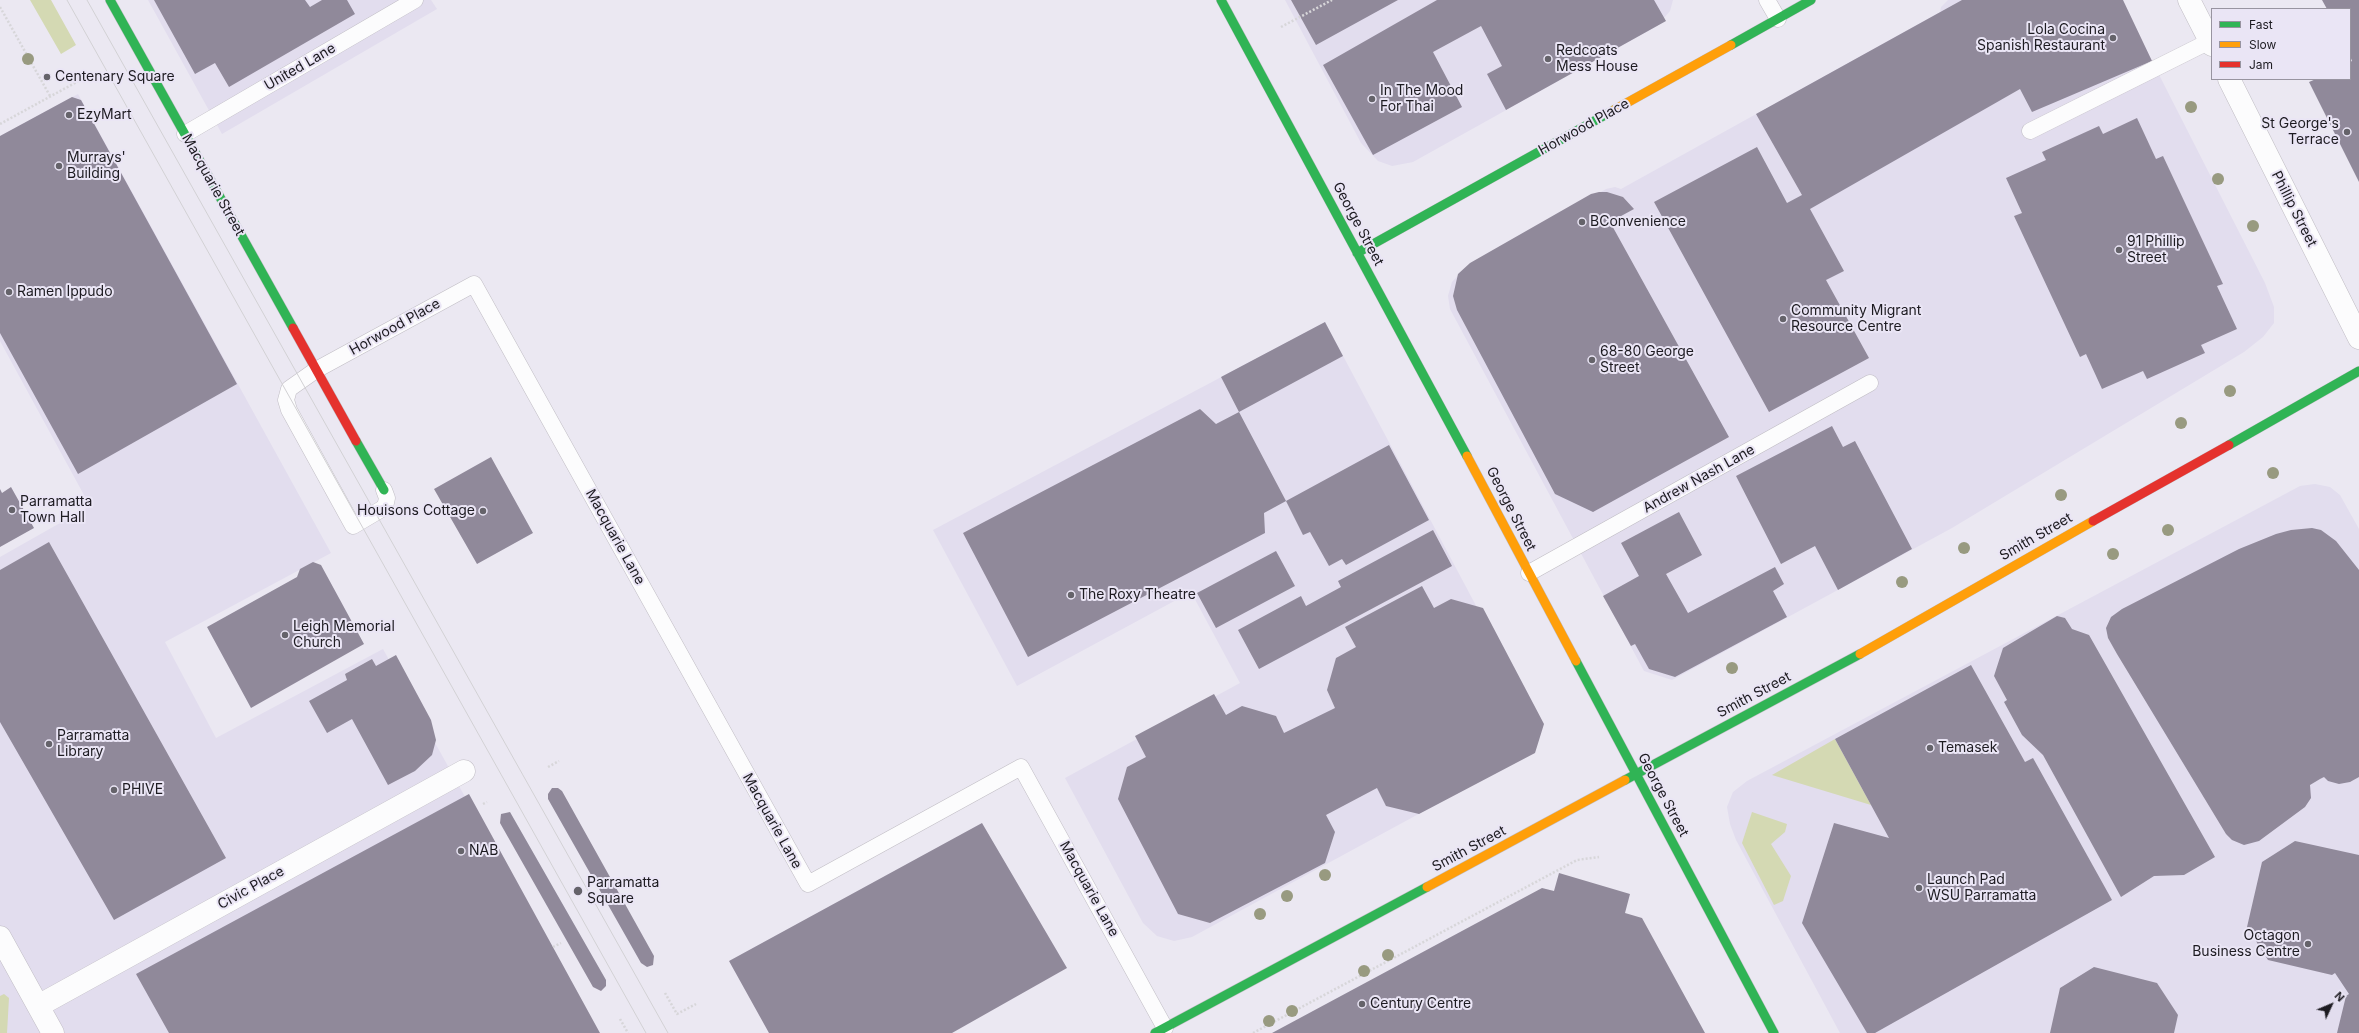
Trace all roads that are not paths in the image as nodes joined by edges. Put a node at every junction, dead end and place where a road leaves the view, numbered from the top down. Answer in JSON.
{"nodes":[{"id":1,"x":110,"y":0,"type":"edge"},
{"id":2,"x":415,"y":0,"type":"edge"},
{"id":3,"x":1221,"y":0,"type":"edge"},
{"id":4,"x":1767,"y":0,"type":"edge"},
{"id":5,"x":1811,"y":0,"type":"edge"},
{"id":6,"x":2189,"y":0,"type":"edge"},
{"id":7,"x":1778,"y":19,"type":"junction"},
{"id":8,"x":2211,"y":43,"type":"edge"},
{"id":9,"x":2230,"y":80,"type":"edge"},
{"id":10,"x":2030,"y":132,"type":"dead end"},
{"id":11,"x":185,"y":134,"type":"junction"},
{"id":12,"x":1357,"y":253,"type":"junction"},
{"id":13,"x":474,"y":284,"type":"joint"},
{"id":14,"x":2359,"y":338,"type":"edge"},
{"id":15,"x":316,"y":370,"type":"junction"},
{"id":16,"x":2359,"y":371,"type":"edge"},
{"id":17,"x":1870,"y":383,"type":"dead end"},
{"id":18,"x":384,"y":490,"type":"joint"},
{"id":19,"x":1529,"y":573,"type":"junction"},
{"id":20,"x":464,"y":771,"type":"dead end"},
{"id":21,"x":1636,"y":774,"type":"junction"},
{"id":22,"x":0,"y":937,"type":"edge"},
{"id":23,"x":38,"y":1006,"type":"junction"},
{"id":24,"x":1160,"y":1030,"type":"edge"},
{"id":25,"x":54,"y":1033,"type":"edge"},
{"id":26,"x":1774,"y":1033,"type":"edge"}],
"edges":[{"from":1,"to":11,"type":"street","name":"Macquarie Street"},
{"from":2,"to":11,"type":"lane","name":"United Lane"},
{"from":3,"to":12,"type":"street","name":"George Street"},
{"from":4,"to":7,"type":"lane"},
{"from":5,"to":7,"type":"street","name":"Horwood Place"},
{"from":6,"to":8,"type":"street"},
{"from":7,"to":12,"type":"street","name":"Horwood Place"},
{"from":8,"to":10,"type":"lane"},
{"from":9,"to":14,"type":"street","name":"Phillip Street"},
{"from":11,"to":15,"type":"street","name":"Macquarie Street"},
{"from":12,"to":19,"type":"street","name":"George Street"},
{"from":13,"to":15,"type":"lane","name":"Horwood Place"},
{"from":13,"to":24,"type":"lane","name":"Macquarie Lane"},
{"from":15,"to":18,"type":"street","name":"Macquarie Street"},
{"from":15,"to":18,"type":"lane","name":"Macquarie Street"},
{"from":16,"to":21,"type":"street","name":"Smith Street"},
{"from":17,"to":19,"type":"lane","name":"Andrew Nash Lane"},
{"from":19,"to":21,"type":"street","name":"George Street"},
{"from":20,"to":23,"type":"street","name":"Civic Place"},
{"from":21,"to":24,"type":"street","name":"Smith Street"},
{"from":21,"to":26,"type":"street","name":"George Street"},
{"from":22,"to":23,"type":"street"},
{"from":23,"to":25,"type":"street"}]}
